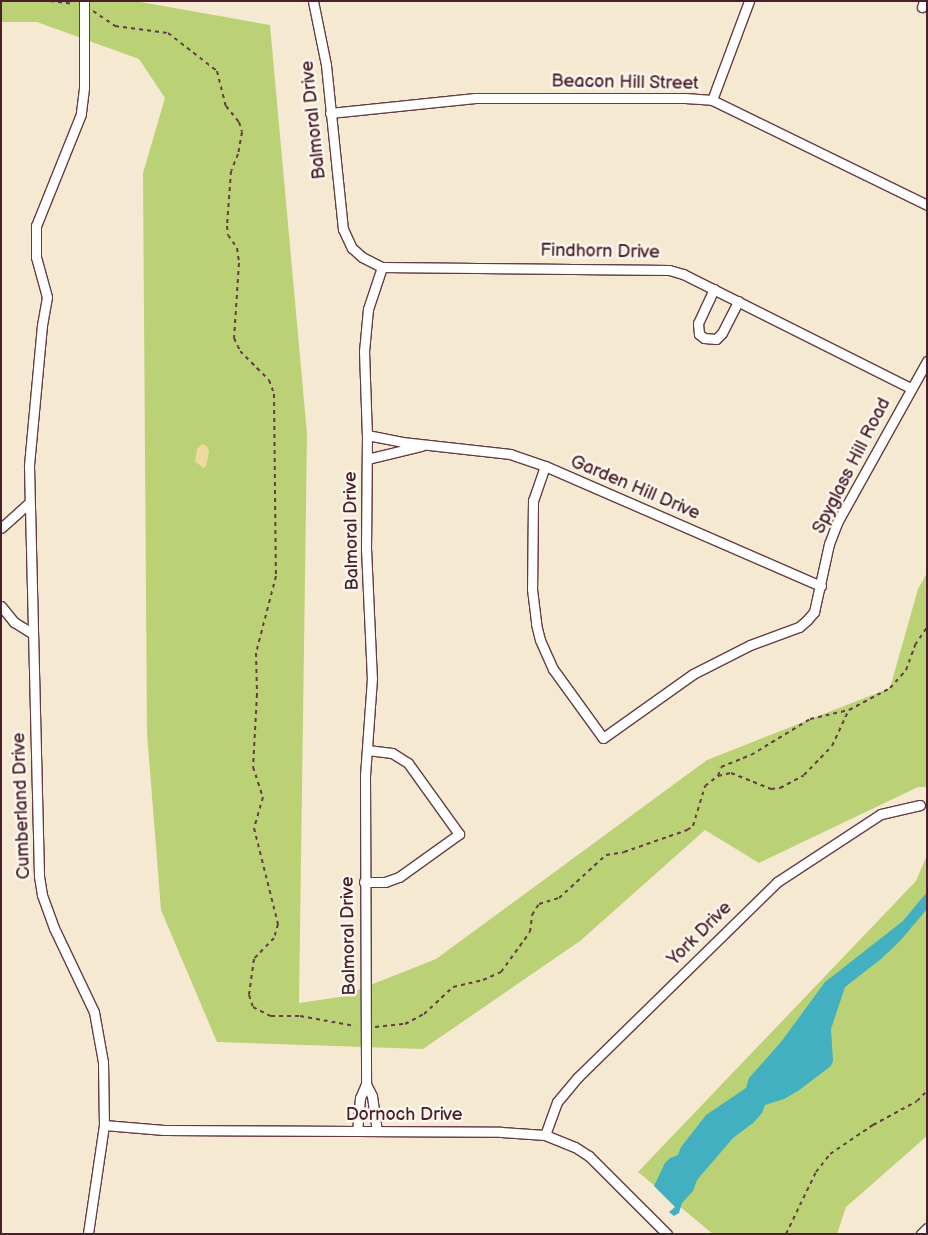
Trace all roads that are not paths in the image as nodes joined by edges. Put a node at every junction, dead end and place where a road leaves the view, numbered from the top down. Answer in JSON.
{"nodes":[{"id":1,"x":313,"y":1,"type":"edge"},
{"id":2,"x":749,"y":1,"type":"edge"},
{"id":3,"x":84,"y":3,"type":"edge"},
{"id":4,"x":712,"y":100,"type":"junction"},
{"id":5,"x":330,"y":113,"type":"junction"},
{"id":6,"x":927,"y":205,"type":"edge"},
{"id":7,"x":382,"y":267,"type":"junction"},
{"id":8,"x":714,"y":289,"type":"junction"},
{"id":9,"x":738,"y":301,"type":"junction"},
{"id":10,"x":927,"y":361,"type":"edge"},
{"id":11,"x":911,"y":388,"type":"junction"},
{"id":12,"x":367,"y":435,"type":"junction"},
{"id":13,"x":428,"y":444,"type":"junction"},
{"id":14,"x":367,"y":458,"type":"junction"},
{"id":15,"x":545,"y":466,"type":"junction"},
{"id":16,"x":29,"y":503,"type":"junction"},
{"id":17,"x":1,"y":528,"type":"edge"},
{"id":18,"x":821,"y":586,"type":"junction"},
{"id":19,"x":1,"y":606,"type":"edge"},
{"id":20,"x":33,"y":634,"type":"junction"},
{"id":21,"x":367,"y":750,"type":"junction"},
{"id":22,"x":920,"y":805,"type":"dead end"},
{"id":23,"x":364,"y":882,"type":"junction"},
{"id":24,"x":366,"y":1084,"type":"junction"},
{"id":25,"x":104,"y":1125,"type":"junction"},
{"id":26,"x":357,"y":1131,"type":"junction"},
{"id":27,"x":376,"y":1131,"type":"junction"},
{"id":28,"x":545,"y":1135,"type":"junction"},
{"id":29,"x":927,"y":1228,"type":"edge"},
{"id":30,"x":88,"y":1234,"type":"edge"},
{"id":31,"x":667,"y":1234,"type":"edge"},
{"id":32,"x":921,"y":1234,"type":"edge"}],
"edges":[{"from":1,"to":5,"type":"street","name":"Balmoral Drive"},
{"from":2,"to":4,"type":"street"},
{"from":3,"to":16,"type":"street","name":"Cumberland Drive"},
{"from":4,"to":5,"type":"street","name":"Beacon Hill Street"},
{"from":4,"to":6,"type":"street","name":"Beacon Hill Street"},
{"from":5,"to":7,"type":"street","name":"Balmoral Drive"},
{"from":7,"to":8,"type":"street","name":"Findhorn Drive"},
{"from":7,"to":12,"type":"street","name":"Balmoral Drive"},
{"from":8,"to":9,"type":"street","name":"Findhorn Drive"},
{"from":8,"to":9,"type":"street"},
{"from":9,"to":11,"type":"street","name":"Findhorn Drive"},
{"from":10,"to":11,"type":"street","name":"Spyglass Hill Road"},
{"from":11,"to":18,"type":"street","name":"Spyglass Hill Road"},
{"from":12,"to":13,"type":"street","name":"Garden Hill Drive"},
{"from":12,"to":14,"type":"street","name":"Balmoral Drive"},
{"from":13,"to":14,"type":"street","name":"Garden Hill Drive"},
{"from":13,"to":15,"type":"street","name":"Garden Hill Drive"},
{"from":14,"to":21,"type":"street","name":"Balmoral Drive"},
{"from":15,"to":18,"type":"street","name":"Garden Hill Drive"},
{"from":15,"to":18,"type":"street","name":"Spyglass Hill Road"},
{"from":16,"to":17,"type":"street"},
{"from":16,"to":20,"type":"street","name":"Cumberland Drive"},
{"from":19,"to":20,"type":"street"},
{"from":20,"to":25,"type":"street","name":"Cumberland Drive"},
{"from":21,"to":23,"type":"street","name":"Balmoral Drive"},
{"from":21,"to":23,"type":"street"},
{"from":22,"to":28,"type":"street","name":"York Drive"},
{"from":23,"to":24,"type":"street","name":"Balmoral Drive"},
{"from":24,"to":26,"type":"street","name":"Balmoral Drive"},
{"from":24,"to":27,"type":"street","name":"Balmoral Drive"},
{"from":25,"to":26,"type":"street","name":"Dornoch Drive"},
{"from":25,"to":30,"type":"street","name":"Cumberland Drive"},
{"from":26,"to":27,"type":"street","name":"Dornoch Drive"},
{"from":27,"to":28,"type":"street","name":"Dornoch Drive"},
{"from":28,"to":31,"type":"street","name":"Dornoch Drive"},
{"from":29,"to":32,"type":"street"}]}
